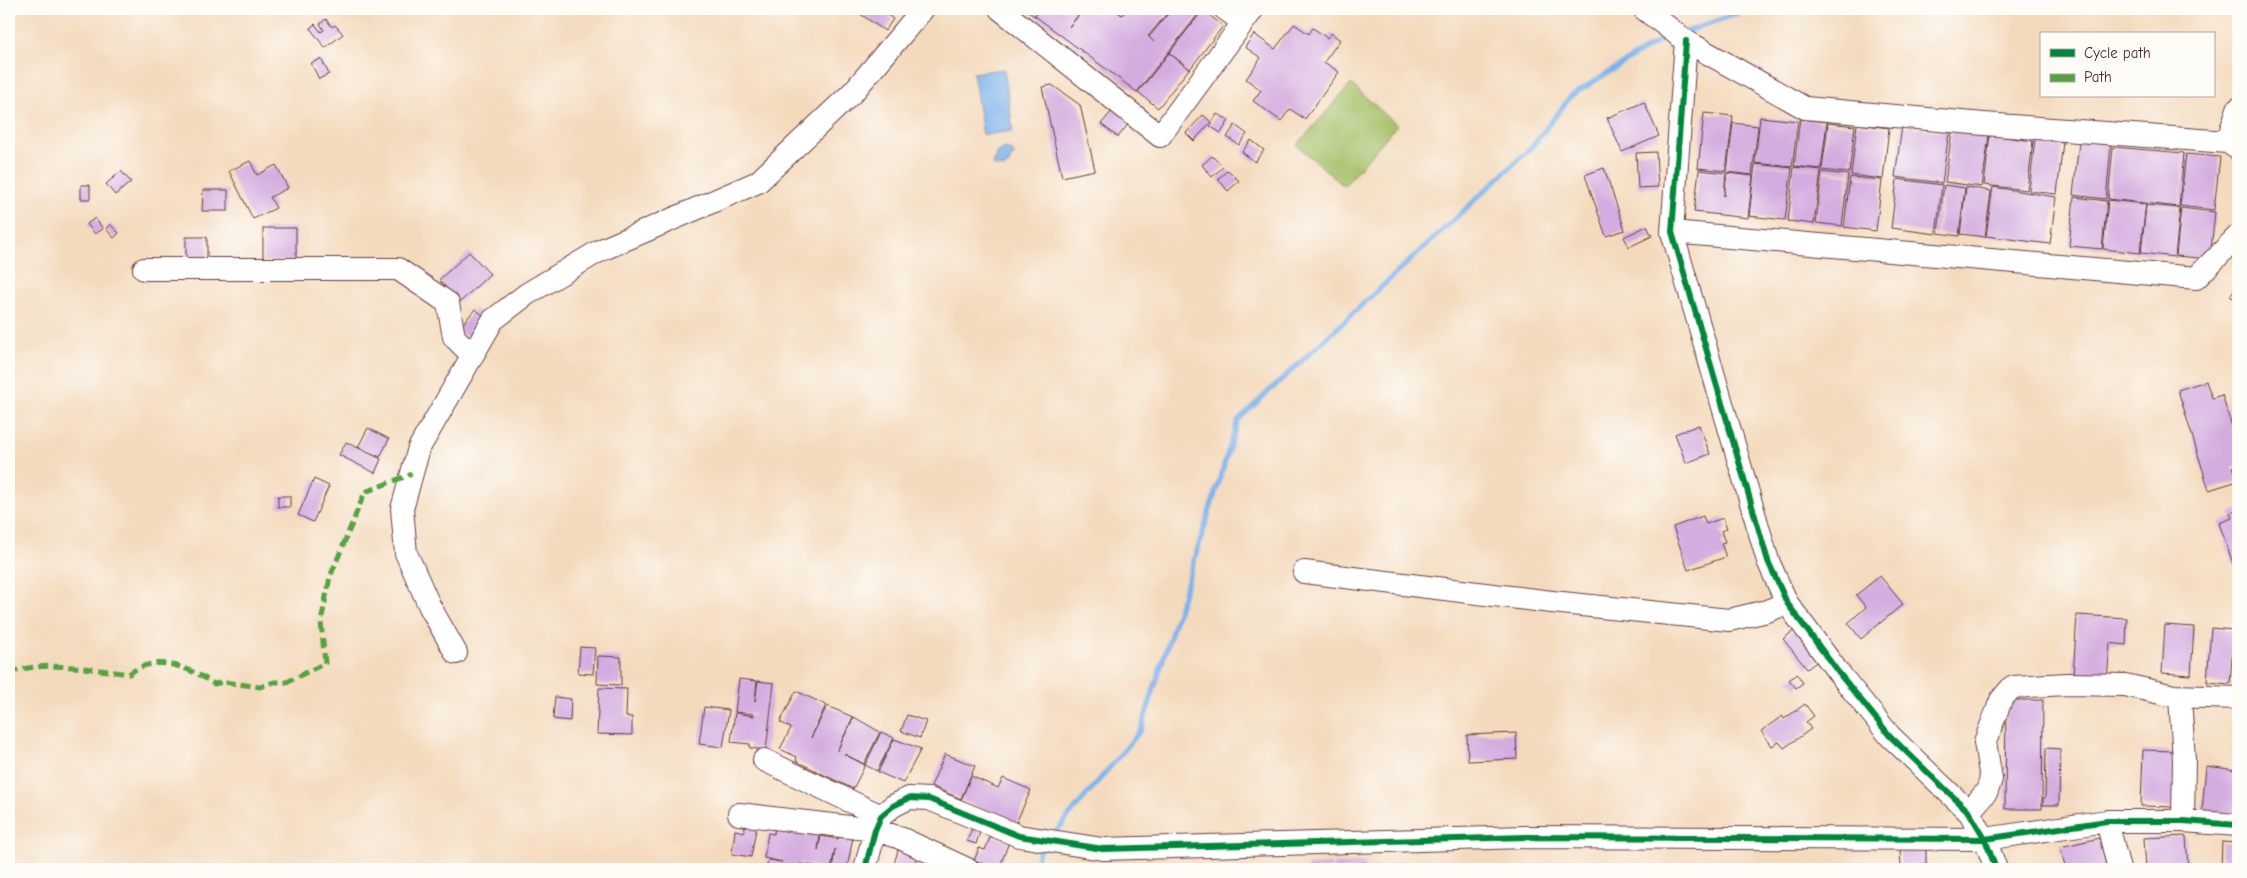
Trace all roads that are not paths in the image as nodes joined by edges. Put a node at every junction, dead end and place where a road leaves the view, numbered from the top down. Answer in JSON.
{"nodes":[{"id":1,"x":923,"y":9,"type":"edge"},
{"id":2,"x":1000,"y":9,"type":"edge"},
{"id":3,"x":1226,"y":9,"type":"edge"},
{"id":4,"x":1644,"y":9,"type":"edge"},
{"id":5,"x":1248,"y":15,"type":"edge"},
{"id":6,"x":1686,"y":41,"type":"junction"},
{"id":7,"x":2238,"y":110,"type":"edge"},
{"id":8,"x":2233,"y":145,"type":"edge"},
{"id":9,"x":1672,"y":232,"type":"junction"},
{"id":10,"x":2238,"y":236,"type":"edge"},
{"id":11,"x":144,"y":269,"type":"dead end"},
{"id":12,"x":472,"y":355,"type":"junction"},
{"id":13,"x":1304,"y":572,"type":"dead end"},
{"id":14,"x":1788,"y":603,"type":"junction"},
{"id":15,"x":456,"y":653,"type":"dead end"},
{"id":16,"x":2180,"y":697,"type":"junction"},
{"id":17,"x":2238,"y":698,"type":"edge"},
{"id":18,"x":764,"y":760,"type":"dead end"},
{"id":19,"x":1969,"y":812,"type":"junction"},
{"id":20,"x":739,"y":814,"type":"dead end"},
{"id":21,"x":2107,"y":821,"type":"junction"},
{"id":22,"x":2182,"y":821,"type":"junction"},
{"id":23,"x":878,"y":823,"type":"junction"},
{"id":24,"x":2238,"y":825,"type":"edge"},
{"id":25,"x":1985,"y":839,"type":"junction"},
{"id":26,"x":866,"y":869,"type":"edge"},
{"id":27,"x":967,"y":869,"type":"edge"},
{"id":28,"x":1996,"y":869,"type":"edge"},
{"id":29,"x":2119,"y":869,"type":"edge"}],
"edges":[{"from":1,"to":12,"type":"street"},
{"from":2,"to":5,"type":"street"},
{"from":3,"to":5,"type":"street"},
{"from":4,"to":6,"type":"street"},
{"from":6,"to":8,"type":"street"},
{"from":6,"to":9,"type":"street"},
{"from":7,"to":8,"type":"street"},
{"from":9,"to":10,"type":"street"},
{"from":9,"to":14,"type":"street"},
{"from":11,"to":12,"type":"street"},
{"from":12,"to":15,"type":"street"},
{"from":13,"to":14,"type":"street"},
{"from":14,"to":19,"type":"street"},
{"from":16,"to":17,"type":"street"},
{"from":16,"to":19,"type":"street"},
{"from":16,"to":22,"type":"street"},
{"from":18,"to":23,"type":"street"},
{"from":19,"to":25,"type":"street"},
{"from":20,"to":23,"type":"street"},
{"from":21,"to":22,"type":"street"},
{"from":21,"to":25,"type":"street"},
{"from":21,"to":29,"type":"street"},
{"from":22,"to":24,"type":"street"},
{"from":23,"to":25,"type":"street"},
{"from":23,"to":26,"type":"street"},
{"from":23,"to":27,"type":"street"},
{"from":25,"to":28,"type":"street"}]}
